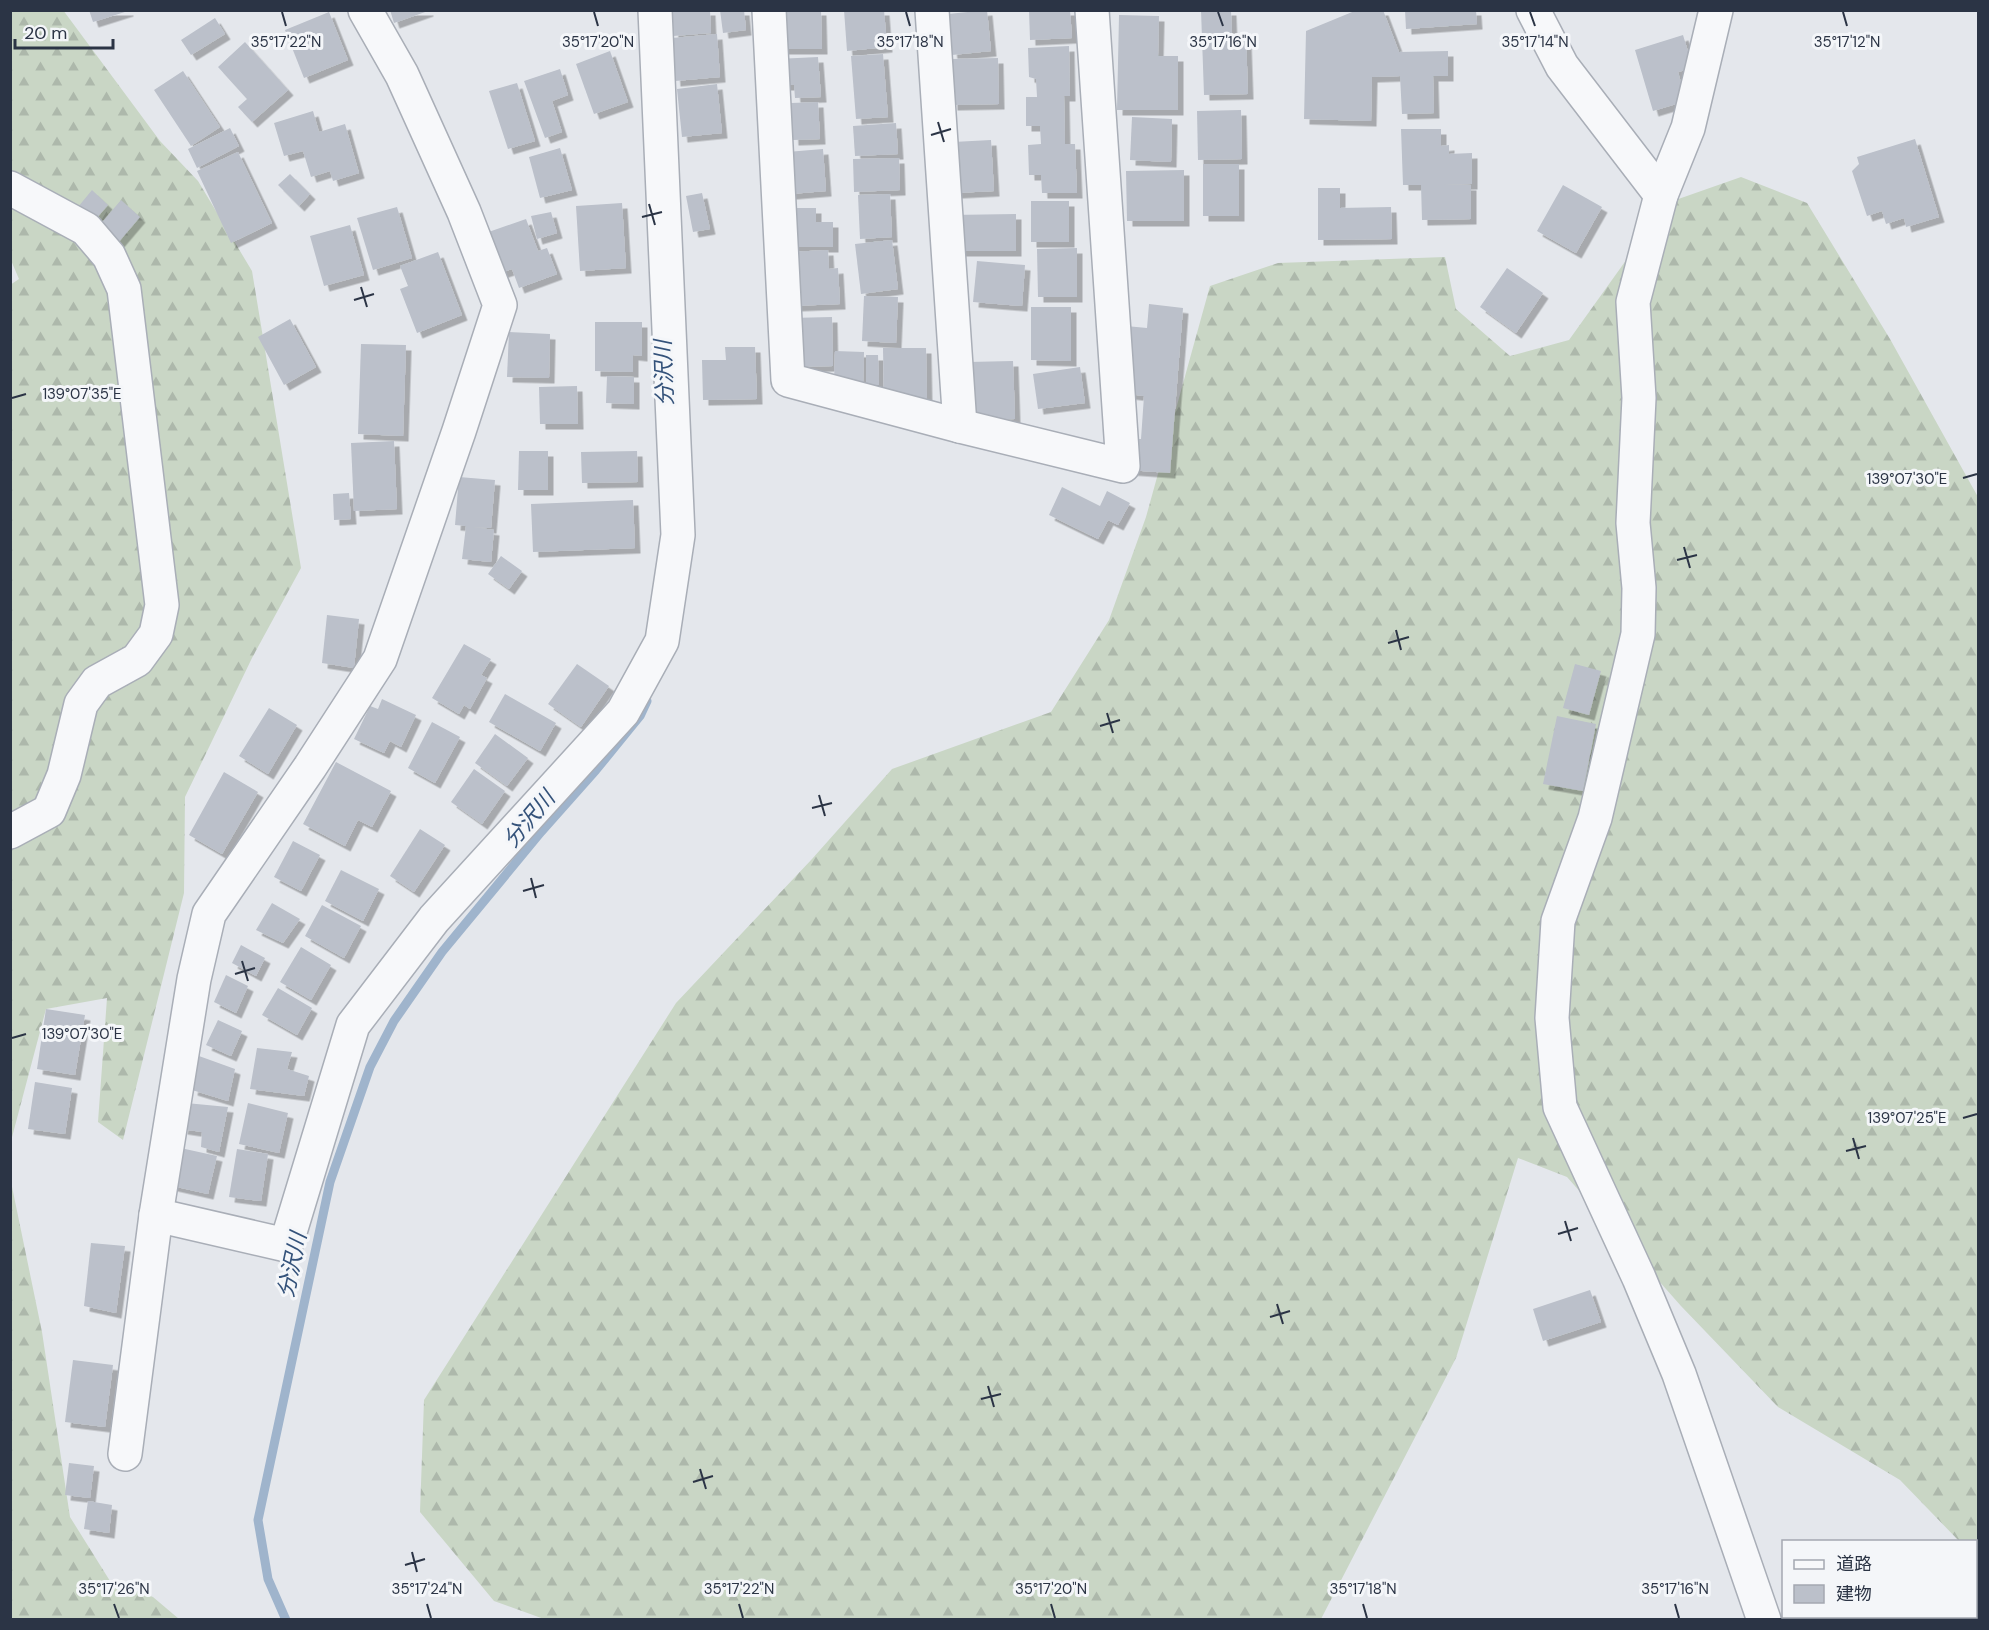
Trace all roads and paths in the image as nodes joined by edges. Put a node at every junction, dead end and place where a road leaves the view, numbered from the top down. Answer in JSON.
{"nodes":[{"id":1,"x":365,"y":10,"type":"edge"},
{"id":2,"x":655,"y":10,"type":"edge"},
{"id":3,"x":769,"y":10,"type":"edge"},
{"id":4,"x":932,"y":10,"type":"edge"},
{"id":5,"x":1092,"y":10,"type":"edge"},
{"id":6,"x":1533,"y":10,"type":"edge"},
{"id":7,"x":1716,"y":10,"type":"edge"},
{"id":8,"x":10,"y":188,"type":"edge"},
{"id":9,"x":1661,"y":195,"type":"junction"},
{"id":10,"x":960,"y":426,"type":"junction"},
{"id":11,"x":10,"y":832,"type":"edge"},
{"id":12,"x":156,"y":1215,"type":"junction"},
{"id":13,"x":125,"y":1454,"type":"dead end"},
{"id":14,"x":1764,"y":1620,"type":"edge"}],
"edges":[{"from":1,"to":12,"type":"street"},
{"from":2,"to":12,"type":"street"},
{"from":3,"to":10,"type":"street"},
{"from":4,"to":10,"type":"street"},
{"from":5,"to":10,"type":"street"},
{"from":6,"to":9,"type":"street"},
{"from":7,"to":9,"type":"street"},
{"from":8,"to":11,"type":"street"},
{"from":9,"to":14,"type":"street"},
{"from":12,"to":13,"type":"street"}]}
